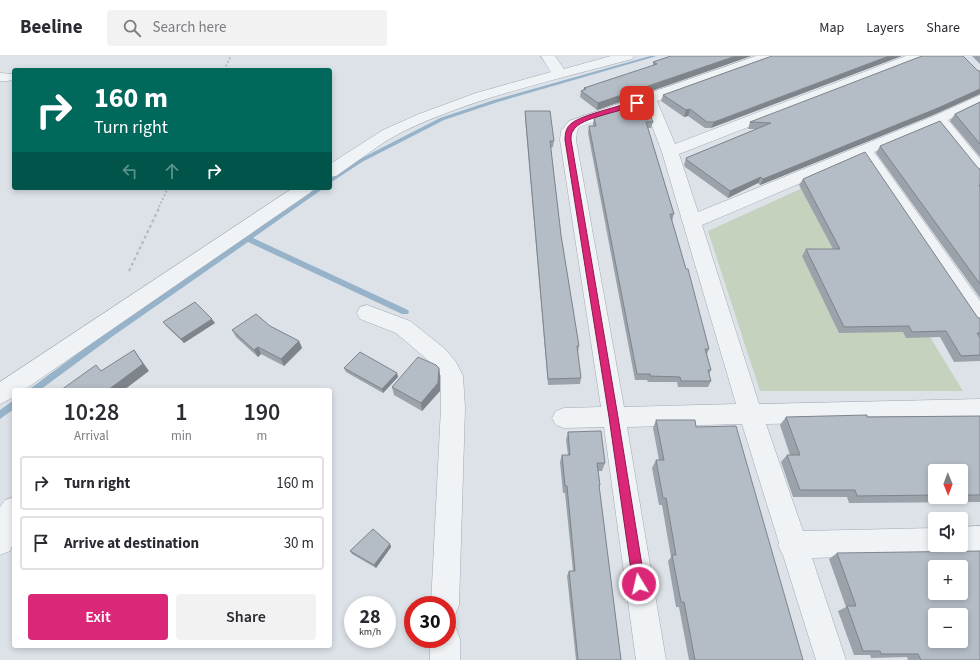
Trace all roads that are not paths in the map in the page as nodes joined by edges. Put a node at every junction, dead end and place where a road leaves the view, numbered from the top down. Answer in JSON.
{"nodes":[{"id":1,"x":548,"y":56,"type":"edge"},
{"id":2,"x":627,"y":56,"type":"edge"},
{"id":3,"x":769,"y":56,"type":"edge"},
{"id":4,"x":918,"y":56,"type":"edge"},
{"id":5,"x":561,"y":74,"type":"junction"},
{"id":6,"x":649,"y":99,"type":"junction"},
{"id":7,"x":980,"y":99,"type":"edge"},
{"id":8,"x":939,"y":120,"type":"junction"},
{"id":9,"x":865,"y":150,"type":"junction"},
{"id":10,"x":670,"y":152,"type":"junction"},
{"id":11,"x":980,"y":170,"type":"edge"},
{"id":12,"x":332,"y":171,"type":"edge"},
{"id":13,"x":302,"y":190,"type":"edge"},
{"id":14,"x":692,"y":222,"type":"junction"},
{"id":15,"x":367,"y":313,"type":"dead end"},
{"id":16,"x":980,"y":317,"type":"edge"},
{"id":17,"x":0,"y":394,"type":"edge"},
{"id":18,"x":980,"y":409,"type":"edge"},
{"id":19,"x":750,"y":414,"type":"junction"},
{"id":20,"x":614,"y":417,"type":"junction"},
{"id":21,"x":564,"y":418,"type":"dead end"},
{"id":22,"x":12,"y":512,"type":"edge"},
{"id":23,"x":968,"y":540,"type":"edge"},
{"id":24,"x":980,"y":540,"type":"edge"},
{"id":25,"x":928,"y":541,"type":"edge"},
{"id":26,"x":0,"y":542,"type":"edge"},
{"id":27,"x":792,"y":545,"type":"junction"},
{"id":28,"x":445,"y":596,"type":"edge"},
{"id":29,"x":445,"y":648,"type":"edge"},
{"id":30,"x":445,"y":660,"type":"edge"},
{"id":31,"x":651,"y":660,"type":"edge"},
{"id":32,"x":831,"y":660,"type":"edge"}],
"edges":[{"from":1,"to":5,"type":"street"},
{"from":2,"to":5,"type":"street"},
{"from":3,"to":6,"type":"street"},
{"from":4,"to":10,"type":"street"},
{"from":5,"to":12,"type":"street"},
{"from":6,"to":10,"type":"street"},
{"from":6,"to":20,"type":"street"},
{"from":7,"to":8,"type":"street"},
{"from":8,"to":9,"type":"street"},
{"from":8,"to":11,"type":"street"},
{"from":9,"to":14,"type":"street"},
{"from":9,"to":16,"type":"street"},
{"from":10,"to":14,"type":"street"},
{"from":13,"to":17,"type":"street"},
{"from":14,"to":19,"type":"street"},
{"from":15,"to":28,"type":"street"},
{"from":18,"to":19,"type":"street"},
{"from":19,"to":20,"type":"street"},
{"from":19,"to":27,"type":"street"},
{"from":20,"to":21,"type":"street"},
{"from":20,"to":31,"type":"street"},
{"from":22,"to":26,"type":"street"},
{"from":23,"to":24,"type":"street"},
{"from":25,"to":27,"type":"street"},
{"from":27,"to":32,"type":"street"},
{"from":29,"to":30,"type":"street"}]}
